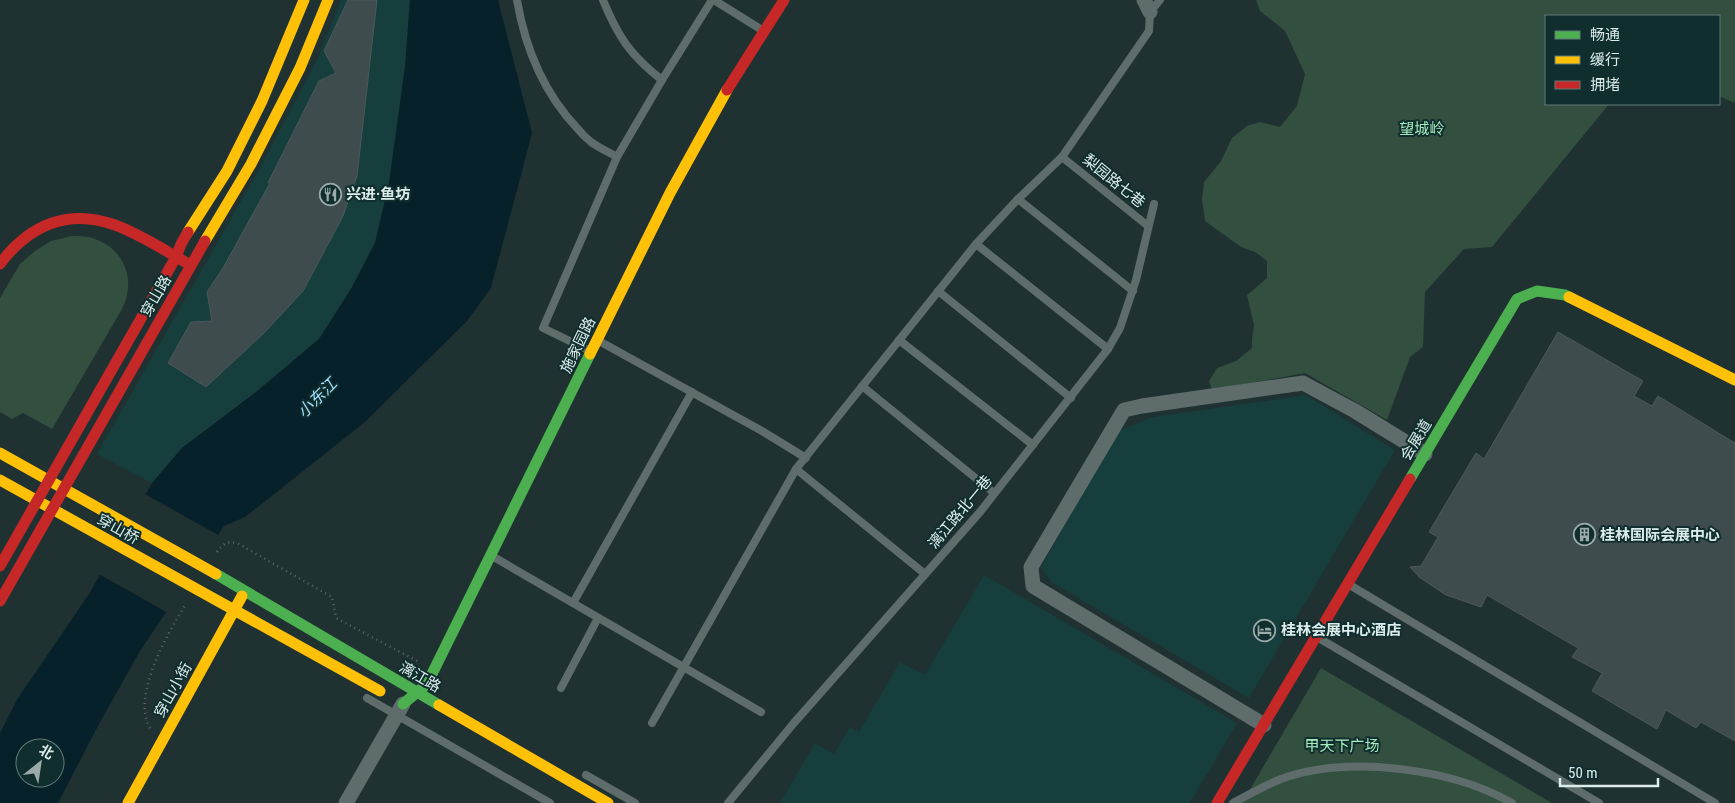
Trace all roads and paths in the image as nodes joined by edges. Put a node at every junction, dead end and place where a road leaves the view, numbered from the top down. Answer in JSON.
{"nodes":[{"id":1,"x":304,"y":0,"type":"edge"},
{"id":2,"x":328,"y":0,"type":"edge"},
{"id":3,"x":518,"y":0,"type":"edge"},
{"id":4,"x":603,"y":0,"type":"edge"},
{"id":5,"x":713,"y":0,"type":"edge"},
{"id":6,"x":784,"y":0,"type":"edge"},
{"id":7,"x":1160,"y":0,"type":"edge"},
{"id":8,"x":1147,"y":6,"type":"edge"},
{"id":9,"x":764,"y":31,"type":"junction"},
{"id":10,"x":662,"y":80,"type":"junction"},
{"id":11,"x":617,"y":158,"type":"junction"},
{"id":12,"x":1062,"y":158,"type":"junction"},
{"id":13,"x":1018,"y":199,"type":"junction"},
{"id":14,"x":1154,"y":204,"type":"dead end"},
{"id":15,"x":128,"y":218,"type":"dead end"},
{"id":16,"x":1148,"y":226,"type":"junction"},
{"id":17,"x":155,"y":231,"type":"dead end"},
{"id":18,"x":177,"y":242,"type":"junction"},
{"id":19,"x":976,"y":244,"type":"junction"},
{"id":20,"x":198,"y":253,"type":"junction"},
{"id":21,"x":176,"y":257,"type":"junction"},
{"id":22,"x":0,"y":264,"type":"edge"},
{"id":23,"x":191,"y":265,"type":"junction"},
{"id":24,"x":1133,"y":290,"type":"junction"},
{"id":25,"x":938,"y":291,"type":"junction"},
{"id":26,"x":597,"y":340,"type":"junction"},
{"id":27,"x":899,"y":340,"type":"junction"},
{"id":28,"x":1108,"y":349,"type":"junction"},
{"id":29,"x":592,"y":351,"type":"junction"},
{"id":30,"x":1735,"y":380,"type":"edge"},
{"id":31,"x":862,"y":386,"type":"junction"},
{"id":32,"x":692,"y":392,"type":"junction"},
{"id":33,"x":1071,"y":398,"type":"junction"},
{"id":34,"x":1033,"y":445,"type":"junction"},
{"id":35,"x":0,"y":453,"type":"edge"},
{"id":36,"x":1425,"y":454,"type":"junction"},
{"id":37,"x":806,"y":458,"type":"junction"},
{"id":38,"x":796,"y":469,"type":"junction"},
{"id":39,"x":0,"y":480,"type":"edge"},
{"id":40,"x":994,"y":493,"type":"junction"},
{"id":41,"x":490,"y":556,"type":"junction"},
{"id":42,"x":0,"y":566,"type":"edge"},
{"id":43,"x":925,"y":574,"type":"junction"},
{"id":44,"x":217,"y":576,"type":"joint"},
{"id":45,"x":1348,"y":584,"type":"junction"},
{"id":46,"x":244,"y":591,"type":"junction"},
{"id":47,"x":0,"y":601,"type":"edge"},
{"id":48,"x":573,"y":603,"type":"junction"},
{"id":49,"x":233,"y":610,"type":"junction"},
{"id":50,"x":598,"y":618,"type":"junction"},
{"id":51,"x":1317,"y":638,"type":"junction"},
{"id":52,"x":333,"y":642,"type":"junction"},
{"id":53,"x":359,"y":648,"type":"dead end"},
{"id":54,"x":323,"y":659,"type":"junction"},
{"id":55,"x":683,"y":667,"type":"junction"},
{"id":56,"x":341,"y":680,"type":"dead end"},
{"id":57,"x":561,"y":688,"type":"dead end"},
{"id":58,"x":416,"y":692,"type":"junction"},
{"id":59,"x":364,"y":696,"type":"dead end"},
{"id":60,"x":398,"y":704,"type":"junction"},
{"id":61,"x":761,"y":712,"type":"dead end"},
{"id":62,"x":652,"y":722,"type":"dead end"},
{"id":63,"x":1264,"y":725,"type":"junction"},
{"id":64,"x":576,"y":769,"type":"dead end"},
{"id":65,"x":547,"y":802,"type":"edge"},
{"id":66,"x":128,"y":803,"type":"edge"},
{"id":67,"x":346,"y":803,"type":"edge"},
{"id":68,"x":608,"y":803,"type":"edge"},
{"id":69,"x":635,"y":803,"type":"edge"},
{"id":70,"x":728,"y":803,"type":"edge"},
{"id":71,"x":1217,"y":803,"type":"edge"},
{"id":72,"x":1233,"y":803,"type":"edge"},
{"id":73,"x":1512,"y":803,"type":"edge"},
{"id":74,"x":1599,"y":803,"type":"edge"},
{"id":75,"x":1714,"y":803,"type":"edge"}],
"edges":[{"from":1,"to":18,"type":"main road","name":"穿山路"},
{"from":2,"to":20,"type":"main road","name":"穿山路"},
{"from":3,"to":11,"type":"lane"},
{"from":4,"to":10,"type":"lane"},
{"from":5,"to":9,"type":"lane"},
{"from":5,"to":10,"type":"lane"},
{"from":6,"to":9,"type":"main road","name":"施家园路"},
{"from":7,"to":8,"type":"lane"},
{"from":8,"to":12,"type":"lane"},
{"from":9,"to":26,"type":"main road","name":"施家园路"},
{"from":10,"to":11,"type":"lane"},
{"from":11,"to":29,"type":"lane"},
{"from":12,"to":13,"type":"lane"},
{"from":12,"to":16,"type":"lane","name":"梨园路七巷"},
{"from":13,"to":19,"type":"lane"},
{"from":13,"to":24,"type":"lane"},
{"from":14,"to":16,"type":"lane","name":"漓江路北一巷"},
{"from":15,"to":17,"type":"main road"},
{"from":16,"to":24,"type":"lane","name":"漓江路北一巷"},
{"from":18,"to":20,"type":"main road"},
{"from":18,"to":21,"type":"main road","name":"穿山路"},
{"from":19,"to":25,"type":"lane"},
{"from":19,"to":28,"type":"lane"},
{"from":20,"to":23,"type":"main road","name":"穿山路"},
{"from":21,"to":22,"type":"main road"},
{"from":21,"to":23,"type":"main road"},
{"from":21,"to":42,"type":"main road","name":"穿山路"},
{"from":23,"to":47,"type":"main road","name":"穿山路"},
{"from":24,"to":28,"type":"lane","name":"漓江路北一巷"},
{"from":25,"to":27,"type":"lane"},
{"from":25,"to":33,"type":"lane"},
{"from":26,"to":29,"type":"main road","name":"施家园路"},
{"from":26,"to":32,"type":"lane"},
{"from":27,"to":31,"type":"lane"},
{"from":27,"to":34,"type":"lane"},
{"from":28,"to":33,"type":"lane","name":"漓江路北一巷"},
{"from":29,"to":41,"type":"main road","name":"施家园路"},
{"from":30,"to":36,"type":"main road","name":"会展道"},
{"from":31,"to":37,"type":"lane"},
{"from":31,"to":40,"type":"lane"},
{"from":32,"to":37,"type":"lane"},
{"from":32,"to":48,"type":"lane"},
{"from":33,"to":34,"type":"lane","name":"漓江路北一巷"},
{"from":34,"to":40,"type":"lane","name":"漓江路北一巷"},
{"from":35,"to":44,"type":"main road","name":"穿山桥"},
{"from":36,"to":45,"type":"main road","name":"会展道"},
{"from":36,"to":63,"type":"street"},
{"from":37,"to":38,"type":"lane"},
{"from":38,"to":43,"type":"lane"},
{"from":38,"to":55,"type":"lane"},
{"from":39,"to":49,"type":"main road","name":"穿山桥"},
{"from":40,"to":43,"type":"lane","name":"漓江路北一巷"},
{"from":41,"to":48,"type":"lane"},
{"from":41,"to":58,"type":"main road","name":"施家园路"},
{"from":43,"to":70,"type":"lane","name":"漓江路北一巷"},
{"from":44,"to":46,"type":"main road","name":"漓江路"},
{"from":45,"to":51,"type":"main road","name":"会展道"},
{"from":45,"to":75,"type":"lane"},
{"from":46,"to":49,"type":"main road","name":"穿山小街"},
{"from":46,"to":52,"type":"main road","name":"漓江路"},
{"from":48,"to":50,"type":"lane"},
{"from":49,"to":54,"type":"main road"},
{"from":49,"to":66,"type":"main road","name":"穿山小街"},
{"from":50,"to":55,"type":"lane"},
{"from":50,"to":57,"type":"lane"},
{"from":51,"to":63,"type":"main road","name":"会展道"},
{"from":51,"to":74,"type":"lane"},
{"from":52,"to":53,"type":"lane"},
{"from":52,"to":58,"type":"main road","name":"漓江路"},
{"from":54,"to":56,"type":"lane"},
{"from":54,"to":60,"type":"main road"},
{"from":55,"to":61,"type":"lane"},
{"from":55,"to":62,"type":"lane"},
{"from":58,"to":60,"type":"main road","name":"施家园路"},
{"from":58,"to":68,"type":"main road","name":"漓江路"},
{"from":59,"to":60,"type":"lane"},
{"from":60,"to":65,"type":"lane"},
{"from":60,"to":67,"type":"street"},
{"from":63,"to":71,"type":"main road","name":"会展道"},
{"from":64,"to":69,"type":"lane"},
{"from":72,"to":73,"type":"lane"}]}
